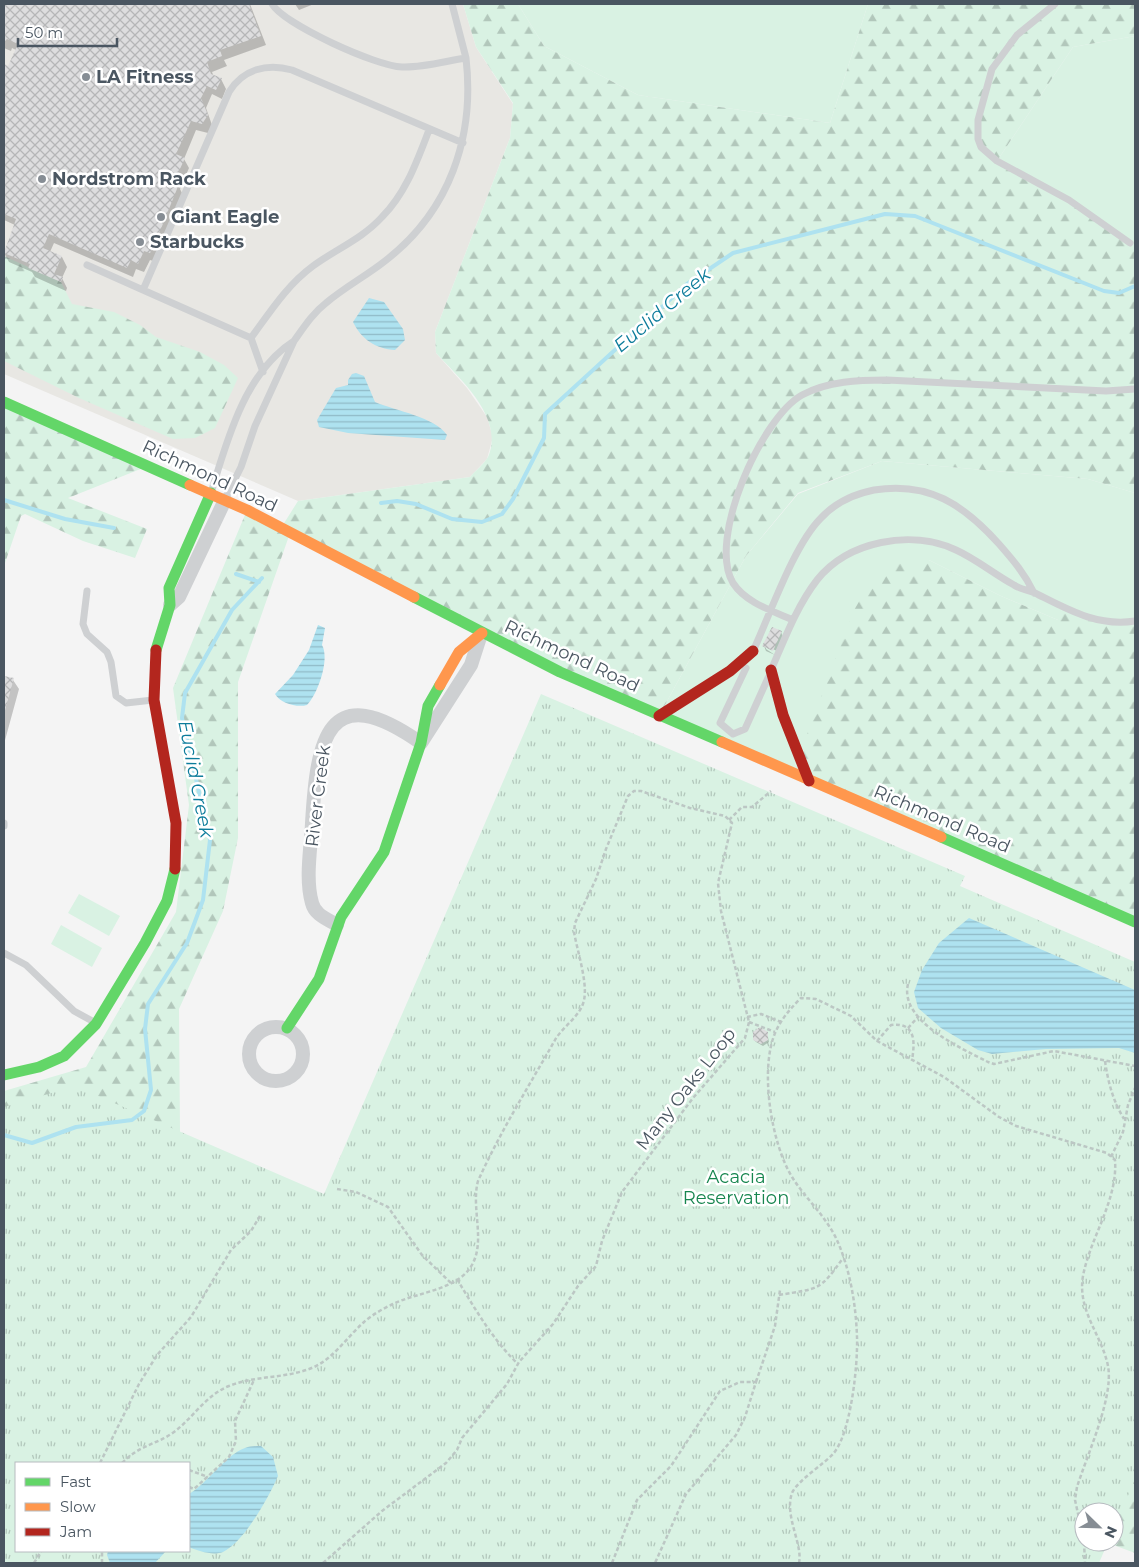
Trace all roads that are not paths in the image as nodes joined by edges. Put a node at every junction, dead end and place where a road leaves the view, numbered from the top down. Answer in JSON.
{"nodes":[{"id":1,"x":272,"y":4,"type":"edge"},
{"id":2,"x":452,"y":4,"type":"edge"},
{"id":3,"x":1055,"y":4,"type":"edge"},
{"id":4,"x":466,"y":58,"type":"junction"},
{"id":5,"x":429,"y":130,"type":"junction"},
{"id":6,"x":463,"y":143,"type":"junction"},
{"id":7,"x":1130,"y":243,"type":"dead end"},
{"id":8,"x":87,"y":265,"type":"dead end"},
{"id":9,"x":144,"y":290,"type":"junction"},
{"id":10,"x":251,"y":338,"type":"junction"},
{"id":11,"x":294,"y":341,"type":"junction"},
{"id":12,"x":263,"y":372,"type":"junction"},
{"id":13,"x":1135,"y":389,"type":"edge"},
{"id":14,"x":4,"y":402,"type":"edge"},
{"id":15,"x":211,"y":493,"type":"junction"},
{"id":16,"x":225,"y":500,"type":"junction"},
{"id":17,"x":87,"y":591,"type":"dead end"},
{"id":18,"x":1034,"y":593,"type":"junction"},
{"id":19,"x":170,"y":604,"type":"junction"},
{"id":20,"x":772,"y":610,"type":"junction"},
{"id":21,"x":793,"y":620,"type":"junction"},
{"id":22,"x":1135,"y":621,"type":"edge"},
{"id":23,"x":482,"y":633,"type":"junction"},
{"id":24,"x":753,"y":651,"type":"junction"},
{"id":25,"x":771,"y":670,"type":"junction"},
{"id":26,"x":154,"y":700,"type":"junction"},
{"id":27,"x":659,"y":716,"type":"junction"},
{"id":28,"x":421,"y":743,"type":"junction"},
{"id":29,"x":809,"y":781,"type":"junction"},
{"id":30,"x":1135,"y":922,"type":"edge"},
{"id":31,"x":337,"y":925,"type":"junction"},
{"id":32,"x":4,"y":953,"type":"edge"},
{"id":33,"x":96,"y":1024,"type":"junction"},
{"id":34,"x":287,"y":1028,"type":"junction"},
{"id":35,"x":4,"y":1075,"type":"edge"}],
"edges":[{"from":1,"to":4,"type":"lane"},
{"from":2,"to":4,"type":"lane"},
{"from":3,"to":7,"type":"lane"},
{"from":4,"to":6,"type":"lane"},
{"from":5,"to":6,"type":"lane"},
{"from":5,"to":9,"type":"lane"},
{"from":5,"to":10,"type":"lane"},
{"from":6,"to":11,"type":"lane"},
{"from":8,"to":9,"type":"lane"},
{"from":9,"to":10,"type":"lane"},
{"from":10,"to":12,"type":"lane"},
{"from":11,"to":12,"type":"lane"},
{"from":11,"to":16,"type":"lane"},
{"from":12,"to":15,"type":"lane"},
{"from":13,"to":20,"type":"lane"},
{"from":14,"to":15,"type":"main road","name":"Richmond Road"},
{"from":15,"to":16,"type":"main road","name":"Richmond Road"},
{"from":15,"to":19,"type":"main road"},
{"from":16,"to":19,"type":"street"},
{"from":16,"to":23,"type":"main road","name":"Richmond Road"},
{"from":17,"to":26,"type":"lane"},
{"from":18,"to":20,"type":"lane"},
{"from":18,"to":21,"type":"lane"},
{"from":18,"to":22,"type":"lane"},
{"from":19,"to":26,"type":"main road"},
{"from":20,"to":21,"type":"lane"},
{"from":20,"to":24,"type":"lane"},
{"from":21,"to":25,"type":"lane"},
{"from":23,"to":27,"type":"main road","name":"Richmond Road"},
{"from":23,"to":28,"type":"street"},
{"from":24,"to":25,"type":"lane"},
{"from":24,"to":27,"type":"main road"},
{"from":25,"to":29,"type":"main road"},
{"from":26,"to":33,"type":"main road"},
{"from":27,"to":29,"type":"main road","name":"Richmond Road"},
{"from":28,"to":31,"type":"main road"},
{"from":28,"to":31,"type":"street","name":"River Creek"},
{"from":29,"to":30,"type":"main road","name":"Richmond Road"},
{"from":31,"to":34,"type":"main road"},
{"from":32,"to":33,"type":"lane"},
{"from":33,"to":35,"type":"main road"},
{"from":34,"to":34,"type":"street"}]}
